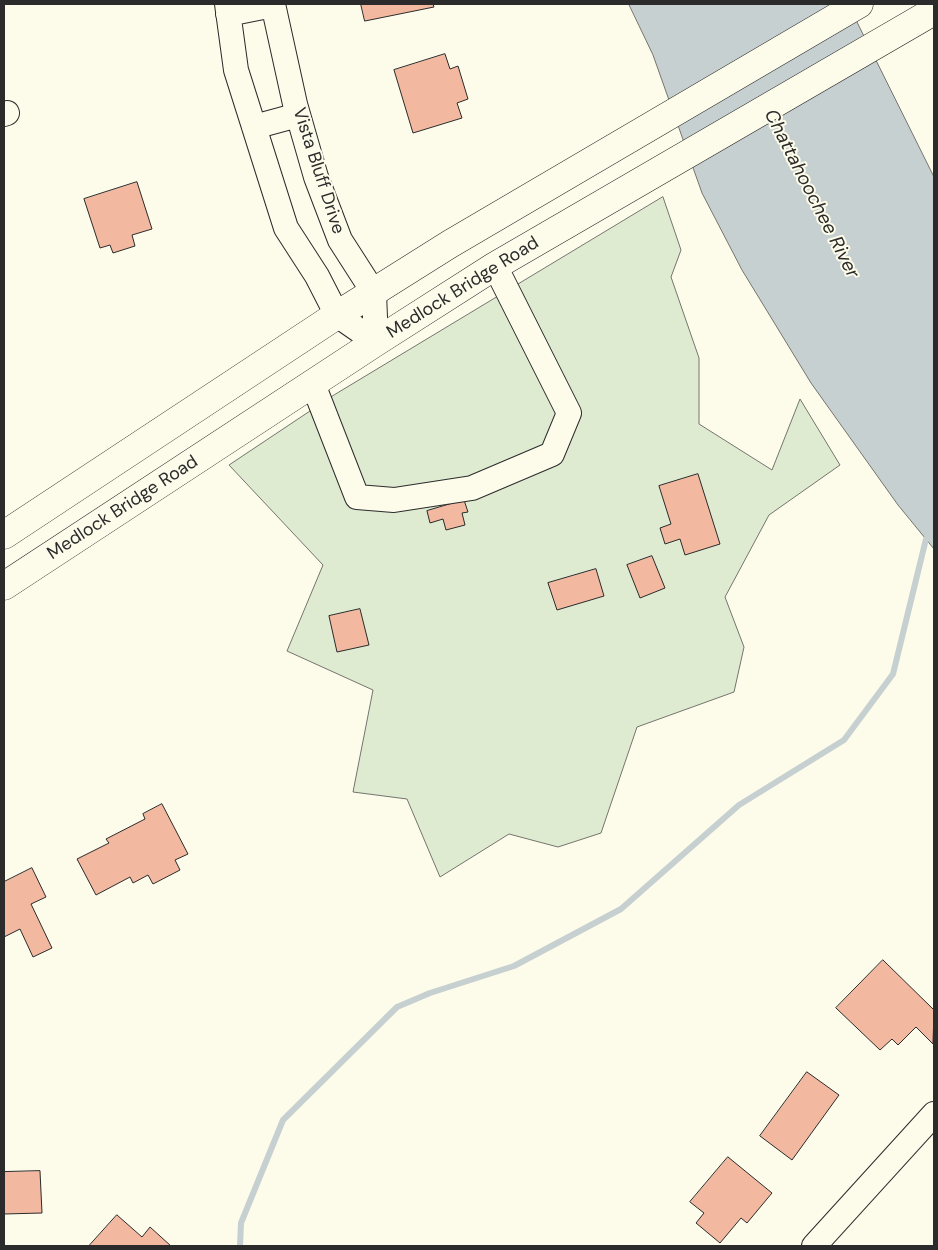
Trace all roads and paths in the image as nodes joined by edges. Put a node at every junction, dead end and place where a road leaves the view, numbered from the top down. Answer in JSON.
{"nodes":[{"id":1,"x":859,"y":4,"type":"edge"},
{"id":2,"x":273,"y":5,"type":"edge"},
{"id":3,"x":228,"y":9,"type":"edge"},
{"id":4,"x":934,"y":11,"type":"edge"},
{"id":5,"x":298,"y":115,"type":"junction"},
{"id":6,"x":254,"y":127,"type":"junction"},
{"id":7,"x":495,"y":266,"type":"junction"},
{"id":8,"x":374,"y":293,"type":"junction"},
{"id":9,"x":337,"y":315,"type":"junction"},
{"id":10,"x":376,"y":342,"type":"junction"},
{"id":11,"x":313,"y":384,"type":"junction"},
{"id":12,"x":4,"y":534,"type":"edge"},
{"id":13,"x":4,"y":586,"type":"edge"},
{"id":14,"x":934,"y":1114,"type":"edge"},
{"id":15,"x":814,"y":1246,"type":"edge"}],
"edges":[{"from":1,"to":8,"type":"highway"},
{"from":2,"to":3,"type":"street"},
{"from":2,"to":5,"type":"street","name":"Vista Bluff Drive"},
{"from":3,"to":6,"type":"street"},
{"from":4,"to":7,"type":"highway","name":"Medlock Bridge Road"},
{"from":5,"to":6,"type":"street"},
{"from":5,"to":8,"type":"street","name":"Vista Bluff Drive"},
{"from":6,"to":9,"type":"street"},
{"from":7,"to":10,"type":"highway","name":"Medlock Bridge Road"},
{"from":7,"to":11,"type":"street"},
{"from":8,"to":9,"type":"highway"},
{"from":8,"to":10,"type":"street"},
{"from":9,"to":10,"type":"street"},
{"from":9,"to":12,"type":"highway"},
{"from":10,"to":11,"type":"highway","name":"Medlock Bridge Road"},
{"from":11,"to":13,"type":"highway","name":"Medlock Bridge Road"},
{"from":14,"to":15,"type":"street"}]}
